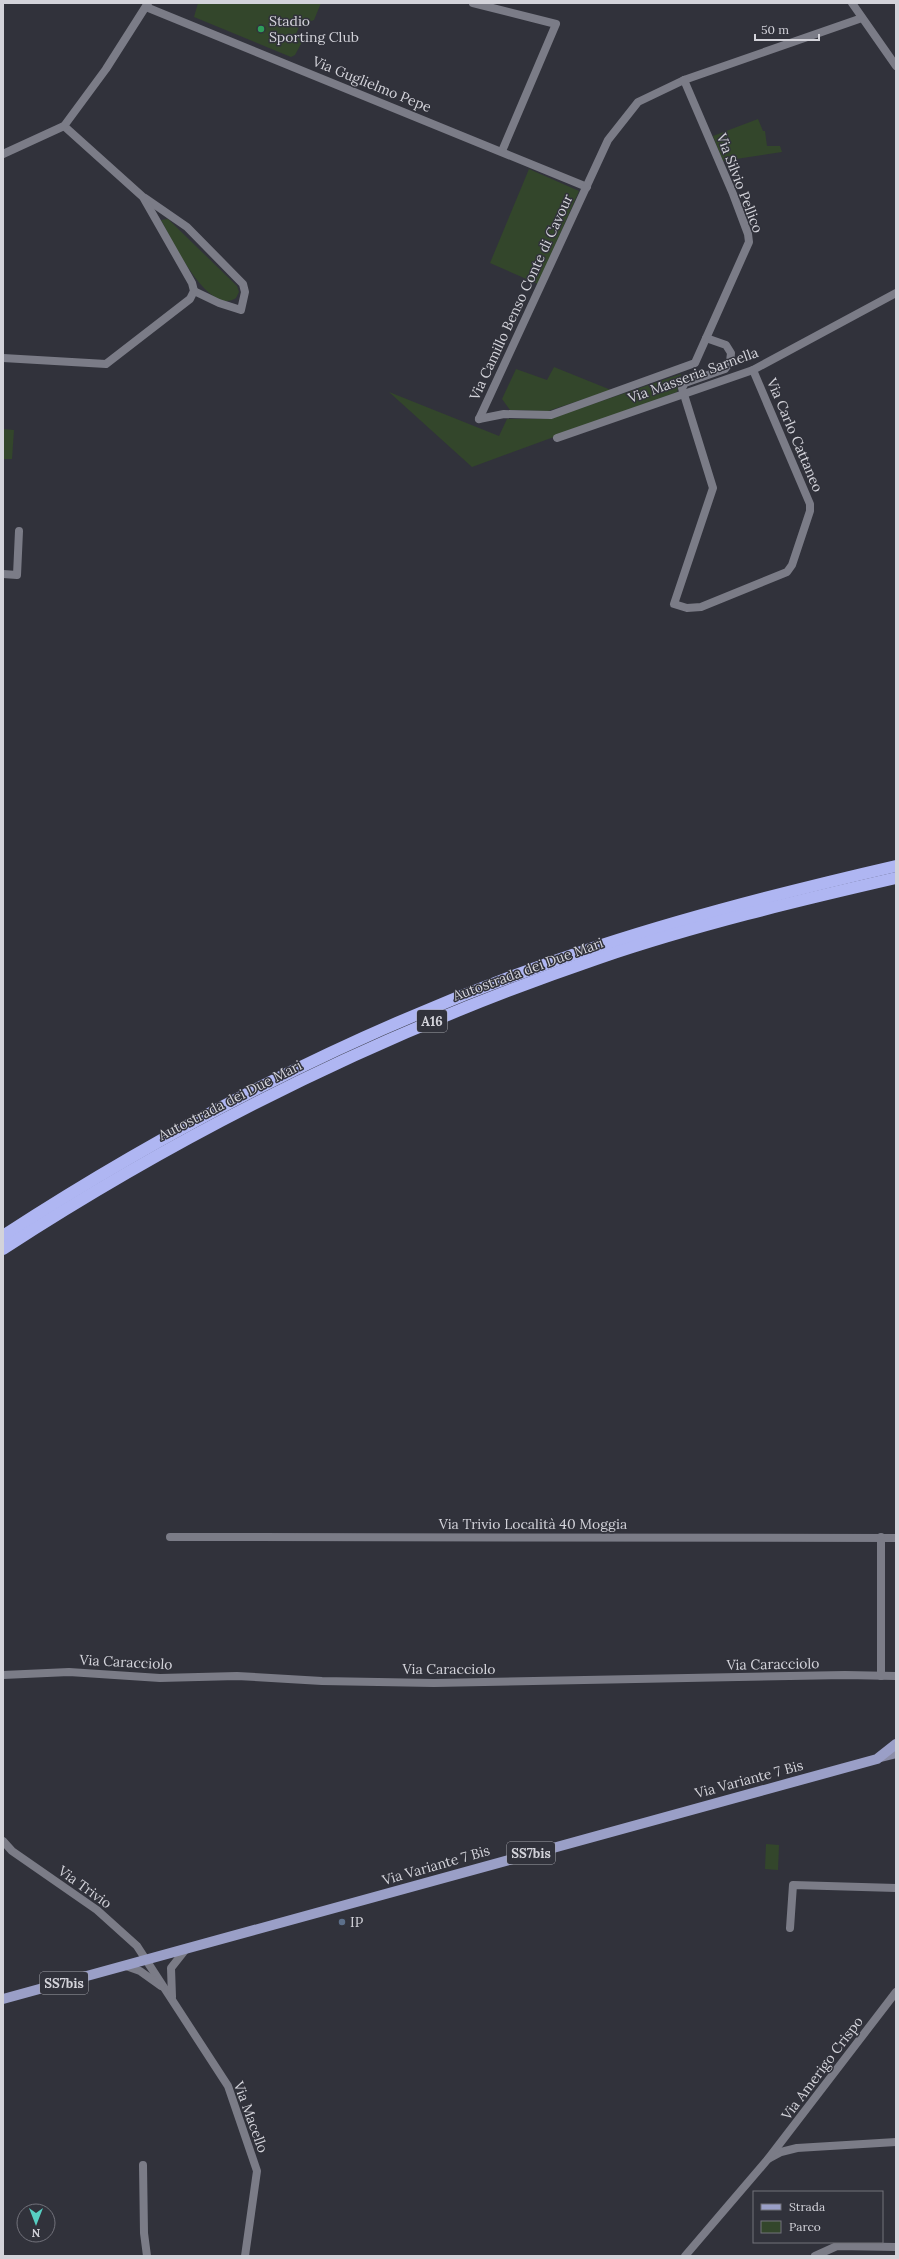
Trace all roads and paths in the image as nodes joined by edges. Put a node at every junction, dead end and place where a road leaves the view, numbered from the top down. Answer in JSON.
{"nodes":[{"id":1,"x":473,"y":3,"type":"edge"},
{"id":2,"x":852,"y":3,"type":"edge"},
{"id":3,"x":147,"y":5,"type":"edge"},
{"id":4,"x":862,"y":18,"type":"junction"},
{"id":5,"x":896,"y":66,"type":"edge"},
{"id":6,"x":684,"y":80,"type":"junction"},
{"id":7,"x":64,"y":126,"type":"junction"},
{"id":8,"x":502,"y":151,"type":"junction"},
{"id":9,"x":3,"y":154,"type":"edge"},
{"id":10,"x":587,"y":187,"type":"junction"},
{"id":11,"x":143,"y":197,"type":"junction"},
{"id":12,"x":194,"y":291,"type":"junction"},
{"id":13,"x":896,"y":293,"type":"edge"},
{"id":14,"x":706,"y":338,"type":"junction"},
{"id":15,"x":3,"y":358,"type":"edge"},
{"id":16,"x":753,"y":370,"type":"junction"},
{"id":17,"x":682,"y":394,"type":"junction"},
{"id":18,"x":479,"y":419,"type":"joint"},
{"id":19,"x":557,"y":438,"type":"dead end"},
{"id":20,"x":19,"y":531,"type":"dead end"},
{"id":21,"x":3,"y":574,"type":"edge"},
{"id":22,"x":896,"y":866,"type":"edge"},
{"id":23,"x":896,"y":878,"type":"edge"},
{"id":24,"x":3,"y":1236,"type":"edge"},
{"id":25,"x":3,"y":1249,"type":"edge"},
{"id":26,"x":170,"y":1537,"type":"dead end"},
{"id":27,"x":880,"y":1537,"type":"junction"},
{"id":28,"x":896,"y":1538,"type":"edge"},
{"id":29,"x":3,"y":1675,"type":"edge"},
{"id":30,"x":881,"y":1676,"type":"junction"},
{"id":31,"x":896,"y":1676,"type":"edge"},
{"id":32,"x":896,"y":1744,"type":"edge"},
{"id":33,"x":896,"y":1754,"type":"edge"},
{"id":34,"x":877,"y":1759,"type":"junction"},
{"id":35,"x":3,"y":1841,"type":"edge"},
{"id":36,"x":896,"y":1888,"type":"edge"},
{"id":37,"x":790,"y":1928,"type":"dead end"},
{"id":38,"x":186,"y":1949,"type":"junction"},
{"id":39,"x":146,"y":1960,"type":"junction"},
{"id":40,"x":126,"y":1966,"type":"junction"},
{"id":41,"x":896,"y":1992,"type":"edge"},
{"id":42,"x":170,"y":1995,"type":"junction"},
{"id":43,"x":3,"y":1999,"type":"edge"},
{"id":44,"x":896,"y":2142,"type":"edge"},
{"id":45,"x":768,"y":2159,"type":"junction"},
{"id":46,"x":143,"y":2165,"type":"dead end"},
{"id":47,"x":896,"y":2247,"type":"edge"},
{"id":48,"x":688,"y":2255,"type":"edge"},
{"id":49,"x":147,"y":2256,"type":"edge"},
{"id":50,"x":245,"y":2256,"type":"edge"},
{"id":51,"x":815,"y":2256,"type":"edge"}],
"edges":[{"from":1,"to":8,"type":"street"},
{"from":2,"to":4,"type":"street"},
{"from":3,"to":7,"type":"street"},
{"from":3,"to":8,"type":"street","name":"Via Guglielmo Pepe"},
{"from":4,"to":5,"type":"street"},
{"from":4,"to":6,"type":"street","name":"Via Camillo Benso Conte di Cavour"},
{"from":6,"to":10,"type":"street","name":"Via Camillo Benso Conte di Cavour"},
{"from":6,"to":14,"type":"street","name":"Via Silvio Pellico"},
{"from":7,"to":9,"type":"street"},
{"from":7,"to":11,"type":"street"},
{"from":8,"to":10,"type":"street","name":"Via Guglielmo Pepe"},
{"from":10,"to":18,"type":"street","name":"Via Camillo Benso Conte di Cavour"},
{"from":11,"to":12,"type":"street"},
{"from":11,"to":12,"type":"street"},
{"from":12,"to":15,"type":"street"},
{"from":13,"to":16,"type":"street","name":"Via Masseria Sarnella"},
{"from":14,"to":17,"type":"street"},
{"from":14,"to":18,"type":"street","name":"Via Silvio Pellico"},
{"from":16,"to":17,"type":"street","name":"Via Masseria Sarnella"},
{"from":16,"to":17,"type":"street","name":"Via Carlo Cattaneo"},
{"from":17,"to":19,"type":"street","name":"Via Masseria Sarnella"},
{"from":20,"to":21,"type":"street"},
{"from":22,"to":24,"type":"highway","name":"Autostrada dei Due Mari","number":"A16"},
{"from":23,"to":25,"type":"highway","name":"Autostrada dei Due Mari","number":"A16"},
{"from":26,"to":27,"type":"street","name":"Via Trivio Località 40 Moggia"},
{"from":27,"to":28,"type":"street","name":"Via Trivio Località 40 Moggia"},
{"from":27,"to":30,"type":"street"},
{"from":29,"to":30,"type":"street","name":"Via Caracciolo"},
{"from":30,"to":31,"type":"street","name":"Via Caracciolo"},
{"from":32,"to":34,"type":"main road","name":"Via Variante 7 Bis","number":"SS7bis"},
{"from":33,"to":34,"type":"main road"},
{"from":34,"to":38,"type":"main road","name":"Via Variante 7 Bis","number":"SS7bis"},
{"from":35,"to":39,"type":"street","name":"Via Trivio"},
{"from":36,"to":37,"type":"street"},
{"from":38,"to":39,"type":"main road","name":"Via Variante 7 Bis","number":"SS7bis"},
{"from":38,"to":42,"type":"street"},
{"from":39,"to":40,"type":"main road","name":"Via Variante 7 Bis","number":"SS7bis"},
{"from":39,"to":42,"type":"street","name":"Via Macello"},
{"from":40,"to":42,"type":"street"},
{"from":40,"to":43,"type":"main road","name":"Via Variante 7 Bis","number":"SS7bis"},
{"from":41,"to":45,"type":"street","name":"Via Amerigo Crispo"},
{"from":42,"to":50,"type":"street","name":"Via Macello"},
{"from":44,"to":45,"type":"street"},
{"from":45,"to":48,"type":"street","name":"Via Amerigo Crispo"},
{"from":46,"to":49,"type":"street"},
{"from":47,"to":51,"type":"street"}]}
